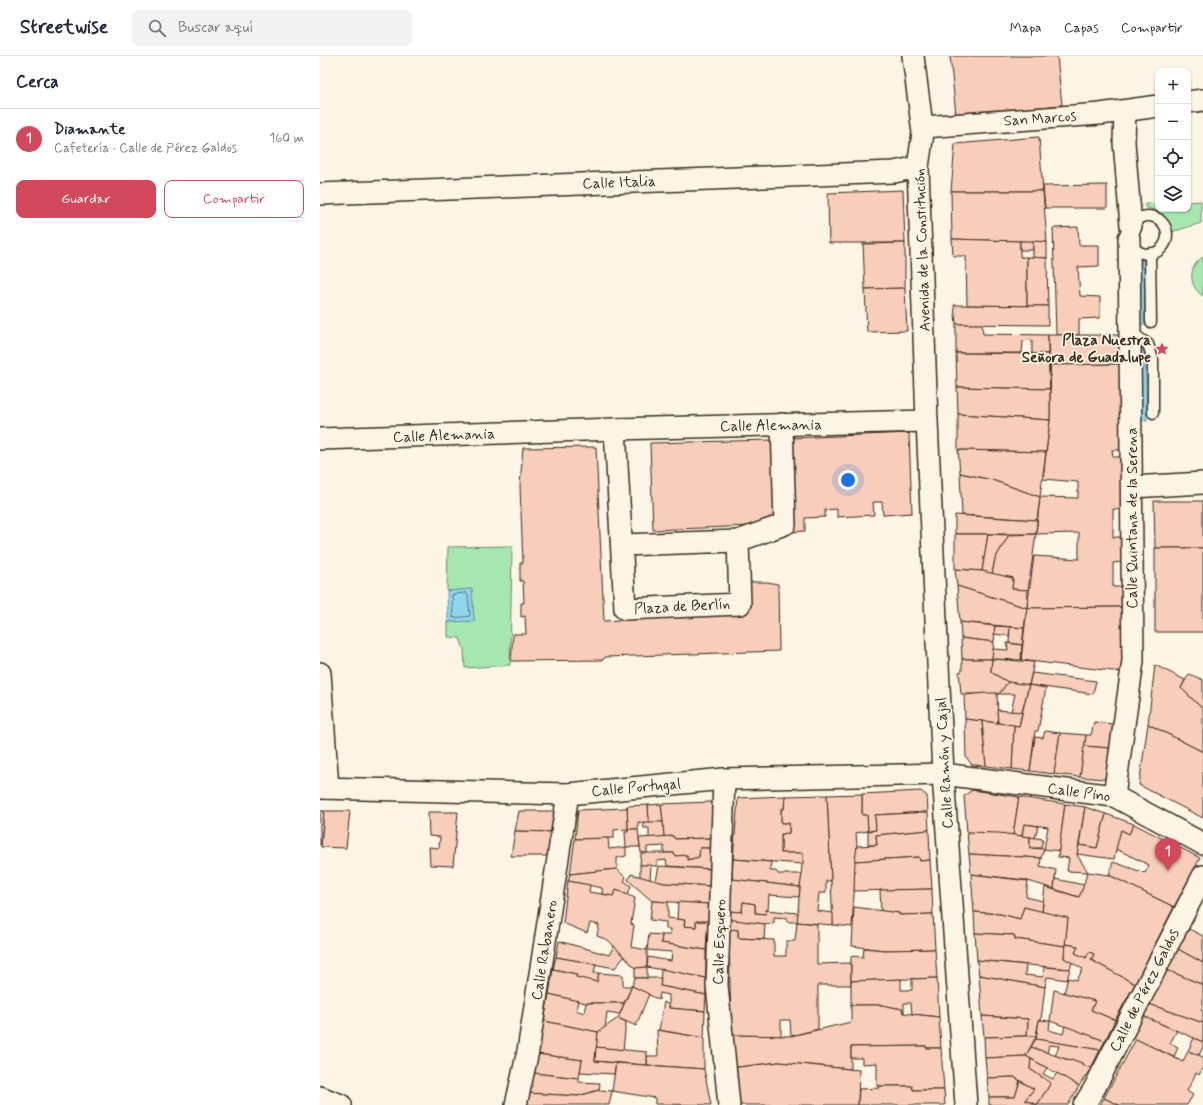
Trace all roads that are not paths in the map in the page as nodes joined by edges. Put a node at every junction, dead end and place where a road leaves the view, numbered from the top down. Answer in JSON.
{"nodes":[{"id":1,"x":913,"y":56,"type":"edge"},
{"id":2,"x":1203,"y":100,"type":"edge"},
{"id":3,"x":1191,"y":102,"type":"edge"},
{"id":4,"x":1155,"y":106,"type":"edge"},
{"id":5,"x":1125,"y":111,"type":"junction"},
{"id":6,"x":923,"y":127,"type":"junction"},
{"id":7,"x":918,"y":167,"type":"junction"},
{"id":8,"x":320,"y":194,"type":"edge"},
{"id":9,"x":1130,"y":232,"type":"junction"},
{"id":10,"x":1150,"y":253,"type":"junction"},
{"id":11,"x":1151,"y":322,"type":"dead end"},
{"id":12,"x":1129,"y":331,"type":"junction"},
{"id":13,"x":1153,"y":413,"type":"dead end"},
{"id":14,"x":927,"y":421,"type":"junction"},
{"id":15,"x":782,"y":424,"type":"junction"},
{"id":16,"x":615,"y":428,"type":"junction"},
{"id":17,"x":320,"y":439,"type":"edge"},
{"id":18,"x":1203,"y":483,"type":"edge"},
{"id":19,"x":1132,"y":487,"type":"junction"},
{"id":20,"x":738,"y":541,"type":"junction"},
{"id":21,"x":622,"y":545,"type":"junction"},
{"id":22,"x":320,"y":673,"type":"edge"},
{"id":23,"x":944,"y":774,"type":"junction"},
{"id":24,"x":724,"y":779,"type":"junction"},
{"id":25,"x":324,"y":788,"type":"edge"},
{"id":26,"x":568,"y":794,"type":"junction"},
{"id":27,"x":1114,"y":796,"type":"junction"},
{"id":28,"x":1203,"y":844,"type":"edge"},
{"id":29,"x":1203,"y":876,"type":"edge"},
{"id":30,"x":320,"y":1097,"type":"edge"},
{"id":31,"x":341,"y":1105,"type":"edge"},
{"id":32,"x":516,"y":1105,"type":"edge"},
{"id":33,"x":729,"y":1105,"type":"edge"},
{"id":34,"x":966,"y":1105,"type":"edge"},
{"id":35,"x":1084,"y":1105,"type":"edge"}],
"edges":[{"from":1,"to":6,"type":"street","name":"Avenida de la Constitución"},
{"from":2,"to":3,"type":"street"},
{"from":4,"to":5,"type":"street","name":"San Marcos"},
{"from":5,"to":6,"type":"street","name":"San Marcos"},
{"from":5,"to":9,"type":"street","name":"Calle Quintana de la Serena"},
{"from":6,"to":7,"type":"street","name":"Avenida de la Constitución"},
{"from":7,"to":8,"type":"street","name":"Calle Italia"},
{"from":7,"to":14,"type":"street","name":"Avenida de la Constitución"},
{"from":9,"to":10,"type":"lane"},
{"from":9,"to":10,"type":"lane"},
{"from":9,"to":12,"type":"street","name":"Calle Quintana de la Serena"},
{"from":10,"to":11,"type":"lane"},
{"from":12,"to":13,"type":"lane"},
{"from":12,"to":19,"type":"street","name":"Calle Quintana de la Serena"},
{"from":14,"to":15,"type":"street","name":"Calle Alemania"},
{"from":14,"to":23,"type":"street","name":"Calle Ramón y Cajal"},
{"from":15,"to":16,"type":"street","name":"Calle Alemania"},
{"from":15,"to":20,"type":"street"},
{"from":16,"to":17,"type":"street","name":"Calle Alemania"},
{"from":16,"to":21,"type":"street"},
{"from":18,"to":19,"type":"street"},
{"from":19,"to":27,"type":"street","name":"Calle Quintana de la Serena"},
{"from":20,"to":21,"type":"street"},
{"from":20,"to":21,"type":"street","name":"Plaza de Berlín"},
{"from":22,"to":25,"type":"street"},
{"from":23,"to":24,"type":"street","name":"Calle Portugal"},
{"from":23,"to":27,"type":"street","name":"Calle Pino"},
{"from":23,"to":34,"type":"street","name":"Calle Ramón y Cajal"},
{"from":24,"to":26,"type":"street","name":"Calle Portugal"},
{"from":24,"to":33,"type":"street","name":"Calle Esquero"},
{"from":25,"to":26,"type":"street","name":"Calle Portugal"},
{"from":26,"to":32,"type":"street","name":"Calle Rabanero"},
{"from":27,"to":28,"type":"street","name":"Calle Pino"},
{"from":29,"to":35,"type":"street","name":"Calle de Pérez Galdos"},
{"from":30,"to":31,"type":"street"}]}
